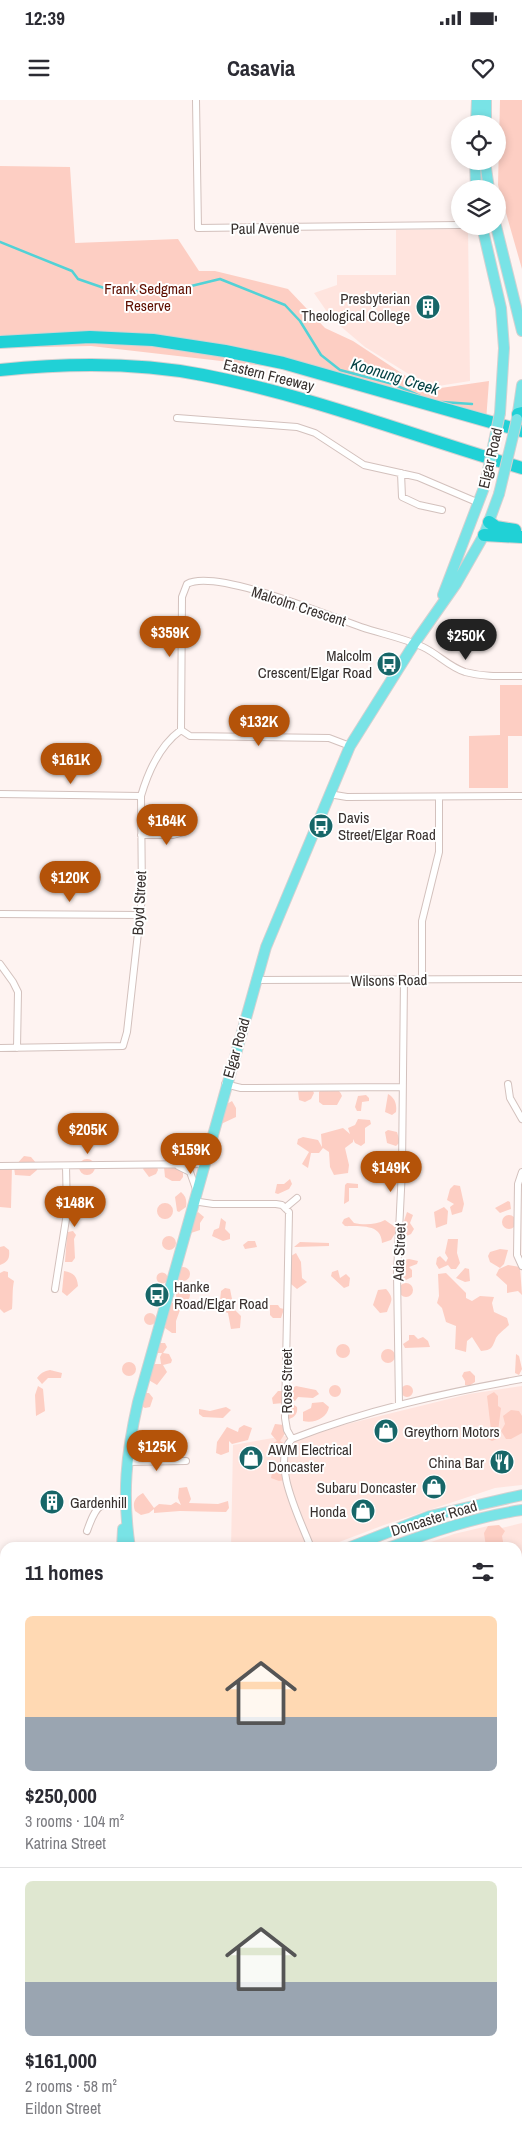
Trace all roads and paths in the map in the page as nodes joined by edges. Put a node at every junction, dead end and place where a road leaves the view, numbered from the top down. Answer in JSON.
{"nodes":[{"id":1,"x":196,"y":100,"type":"edge"},
{"id":2,"x":477,"y":100,"type":"edge"},
{"id":3,"x":486,"y":100,"type":"edge"},
{"id":4,"x":476,"y":115,"type":"edge"},
{"id":5,"x":486,"y":115,"type":"edge"},
{"id":6,"x":451,"y":225,"type":"edge"},
{"id":7,"x":484,"y":235,"type":"edge"},
{"id":8,"x":498,"y":235,"type":"edge"},
{"id":9,"x":501,"y":249,"type":"junction"},
{"id":10,"x":499,"y":294,"type":"junction"},
{"id":11,"x":522,"y":331,"type":"edge"},
{"id":12,"x":0,"y":342,"type":"edge"},
{"id":13,"x":0,"y":370,"type":"edge"},
{"id":14,"x":522,"y":385,"type":"edge"},
{"id":15,"x":517,"y":416,"type":"edge"},
{"id":16,"x":177,"y":418,"type":"dead end"},
{"id":17,"x":522,"y":431,"type":"edge"},
{"id":18,"x":496,"y":437,"type":"junction"},
{"id":19,"x":522,"y":468,"type":"edge"},
{"id":20,"x":401,"y":473,"type":"junction"},
{"id":21,"x":479,"y":503,"type":"junction"},
{"id":22,"x":442,"y":510,"type":"dead end"},
{"id":23,"x":490,"y":522,"type":"junction"},
{"id":24,"x":522,"y":532,"type":"edge"},
{"id":25,"x":484,"y":536,"type":"junction"},
{"id":26,"x":522,"y":537,"type":"edge"},
{"id":27,"x":434,"y":614,"type":"junction"},
{"id":28,"x":414,"y":644,"type":"junction"},
{"id":29,"x":522,"y":676,"type":"edge"},
{"id":30,"x":181,"y":730,"type":"junction"},
{"id":31,"x":350,"y":746,"type":"junction"},
{"id":32,"x":0,"y":794,"type":"edge"},
{"id":33,"x":329,"y":794,"type":"junction"},
{"id":34,"x":141,"y":796,"type":"junction"},
{"id":35,"x":522,"y":796,"type":"edge"},
{"id":36,"x":439,"y":797,"type":"junction"},
{"id":37,"x":186,"y":831,"type":"dead end"},
{"id":38,"x":141,"y":836,"type":"junction"},
{"id":39,"x":0,"y":914,"type":"edge"},
{"id":40,"x":140,"y":915,"type":"junction"},
{"id":41,"x":0,"y":964,"type":"edge"},
{"id":42,"x":422,"y":979,"type":"junction"},
{"id":43,"x":522,"y":979,"type":"edge"},
{"id":44,"x":255,"y":980,"type":"junction"},
{"id":45,"x":404,"y":980,"type":"junction"},
{"id":46,"x":0,"y":1048,"type":"edge"},
{"id":47,"x":17,"y":1048,"type":"junction"},
{"id":48,"x":225,"y":1084,"type":"junction"},
{"id":49,"x":508,"y":1084,"type":"dead end"},
{"id":50,"x":402,"y":1087,"type":"junction"},
{"id":51,"x":522,"y":1119,"type":"edge"},
{"id":52,"x":204,"y":1164,"type":"junction"},
{"id":53,"x":0,"y":1166,"type":"edge"},
{"id":54,"x":66,"y":1166,"type":"junction"},
{"id":55,"x":176,"y":1166,"type":"junction"},
{"id":56,"x":522,"y":1172,"type":"edge"},
{"id":57,"x":196,"y":1190,"type":"junction"},
{"id":58,"x":297,"y":1198,"type":"dead end"},
{"id":59,"x":193,"y":1201,"type":"junction"},
{"id":60,"x":285,"y":1208,"type":"junction"},
{"id":61,"x":522,"y":1266,"type":"edge"},
{"id":62,"x":55,"y":1289,"type":"dead end"},
{"id":63,"x":522,"y":1379,"type":"edge"},
{"id":64,"x":399,"y":1405,"type":"junction"},
{"id":65,"x":292,"y":1439,"type":"junction"},
{"id":66,"x":186,"y":1461,"type":"dead end"},
{"id":67,"x":127,"y":1462,"type":"junction"},
{"id":68,"x":522,"y":1495,"type":"edge"},
{"id":69,"x":120,"y":1501,"type":"junction"},
{"id":70,"x":522,"y":1510,"type":"edge"},
{"id":71,"x":125,"y":1512,"type":"junction"},
{"id":72,"x":87,"y":1531,"type":"dead end"},
{"id":73,"x":122,"y":1542,"type":"edge"},
{"id":74,"x":129,"y":1542,"type":"edge"},
{"id":75,"x":309,"y":1542,"type":"edge"},
{"id":76,"x":363,"y":1542,"type":"edge"},
{"id":77,"x":404,"y":1542,"type":"edge"}],
"edges":[{"from":1,"to":6,"type":"street","name":"Paul Avenue"},
{"from":2,"to":4,"type":"main road"},
{"from":3,"to":5,"type":"main road"},
{"from":7,"to":10,"type":"main road","name":"Elgar Road"},
{"from":8,"to":9,"type":"main road","name":"Elgar Road"},
{"from":9,"to":10,"type":"main road","name":"Elgar Road"},
{"from":9,"to":11,"type":"main road","name":"Elgar Road"},
{"from":10,"to":18,"type":"main road","name":"Elgar Road","bridge":true},
{"from":12,"to":17,"type":"highway","name":"Eastern Freeway"},
{"from":13,"to":19,"type":"highway","name":"Eastern Freeway"},
{"from":14,"to":15,"type":"main road","name":"Elgar Road"},
{"from":15,"to":18,"type":"main road"},
{"from":15,"to":23,"type":"main road","name":"Elgar Road","bridge":true},
{"from":16,"to":20,"type":"street"},
{"from":18,"to":21,"type":"main road","name":"Elgar Road","bridge":true},
{"from":20,"to":21,"type":"street"},
{"from":20,"to":22,"type":"street"},
{"from":21,"to":23,"type":"main road"},
{"from":21,"to":27,"type":"main road","name":"Elgar Road"},
{"from":23,"to":24,"type":"highway"},
{"from":23,"to":25,"type":"main road","name":"Elgar Road"},
{"from":25,"to":26,"type":"highway"},
{"from":25,"to":27,"type":"main road","name":"Elgar Road"},
{"from":27,"to":28,"type":"main road","name":"Elgar Road"},
{"from":28,"to":29,"type":"street","name":"Malcolm Crescent"},
{"from":28,"to":30,"type":"street","name":"Malcolm Crescent"},
{"from":28,"to":31,"type":"main road","name":"Elgar Road"},
{"from":30,"to":31,"type":"street"},
{"from":30,"to":34,"type":"street","name":"Boyd Street"},
{"from":31,"to":33,"type":"main road","name":"Elgar Road"},
{"from":32,"to":34,"type":"street"},
{"from":33,"to":36,"type":"street"},
{"from":33,"to":44,"type":"main road","name":"Elgar Road"},
{"from":34,"to":38,"type":"street","name":"Boyd Street"},
{"from":35,"to":36,"type":"street"},
{"from":36,"to":42,"type":"street"},
{"from":37,"to":38,"type":"street"},
{"from":38,"to":40,"type":"street","name":"Boyd Street"},
{"from":39,"to":40,"type":"street"},
{"from":40,"to":47,"type":"street","name":"Boyd Street"},
{"from":41,"to":47,"type":"street"},
{"from":42,"to":43,"type":"street","name":"Wilsons Road"},
{"from":42,"to":45,"type":"street","name":"Wilsons Road"},
{"from":44,"to":45,"type":"street","name":"Wilsons Road"},
{"from":44,"to":48,"type":"main road","name":"Elgar Road"},
{"from":45,"to":50,"type":"street","name":"Ada Street"},
{"from":46,"to":47,"type":"street","name":"Boyd Street"},
{"from":48,"to":50,"type":"street"},
{"from":48,"to":52,"type":"main road","name":"Elgar Road"},
{"from":49,"to":51,"type":"street"},
{"from":50,"to":64,"type":"street","name":"Ada Street"},
{"from":52,"to":55,"type":"street"},
{"from":52,"to":57,"type":"main road","name":"Elgar Road"},
{"from":53,"to":54,"type":"street"},
{"from":54,"to":55,"type":"street"},
{"from":54,"to":62,"type":"street"},
{"from":55,"to":57,"type":"street"},
{"from":56,"to":61,"type":"street"},
{"from":57,"to":59,"type":"main road","name":"Elgar Road"},
{"from":58,"to":60,"type":"street"},
{"from":59,"to":60,"type":"street"},
{"from":59,"to":67,"type":"main road","name":"Elgar Road"},
{"from":60,"to":65,"type":"street","name":"Rose Street"},
{"from":63,"to":64,"type":"street"},
{"from":64,"to":65,"type":"street"},
{"from":65,"to":75,"type":"street"},
{"from":66,"to":67,"type":"street"},
{"from":67,"to":69,"type":"main road","name":"Elgar Road"},
{"from":68,"to":76,"type":"main road","name":"Doncaster Road"},
{"from":69,"to":71,"type":"main road","name":"Elgar Road"},
{"from":69,"to":72,"type":"street"},
{"from":70,"to":77,"type":"main road","name":"Doncaster Road"},
{"from":71,"to":73,"type":"main road","name":"Elgar Road"},
{"from":71,"to":74,"type":"main road","name":"Elgar Road"}]}
